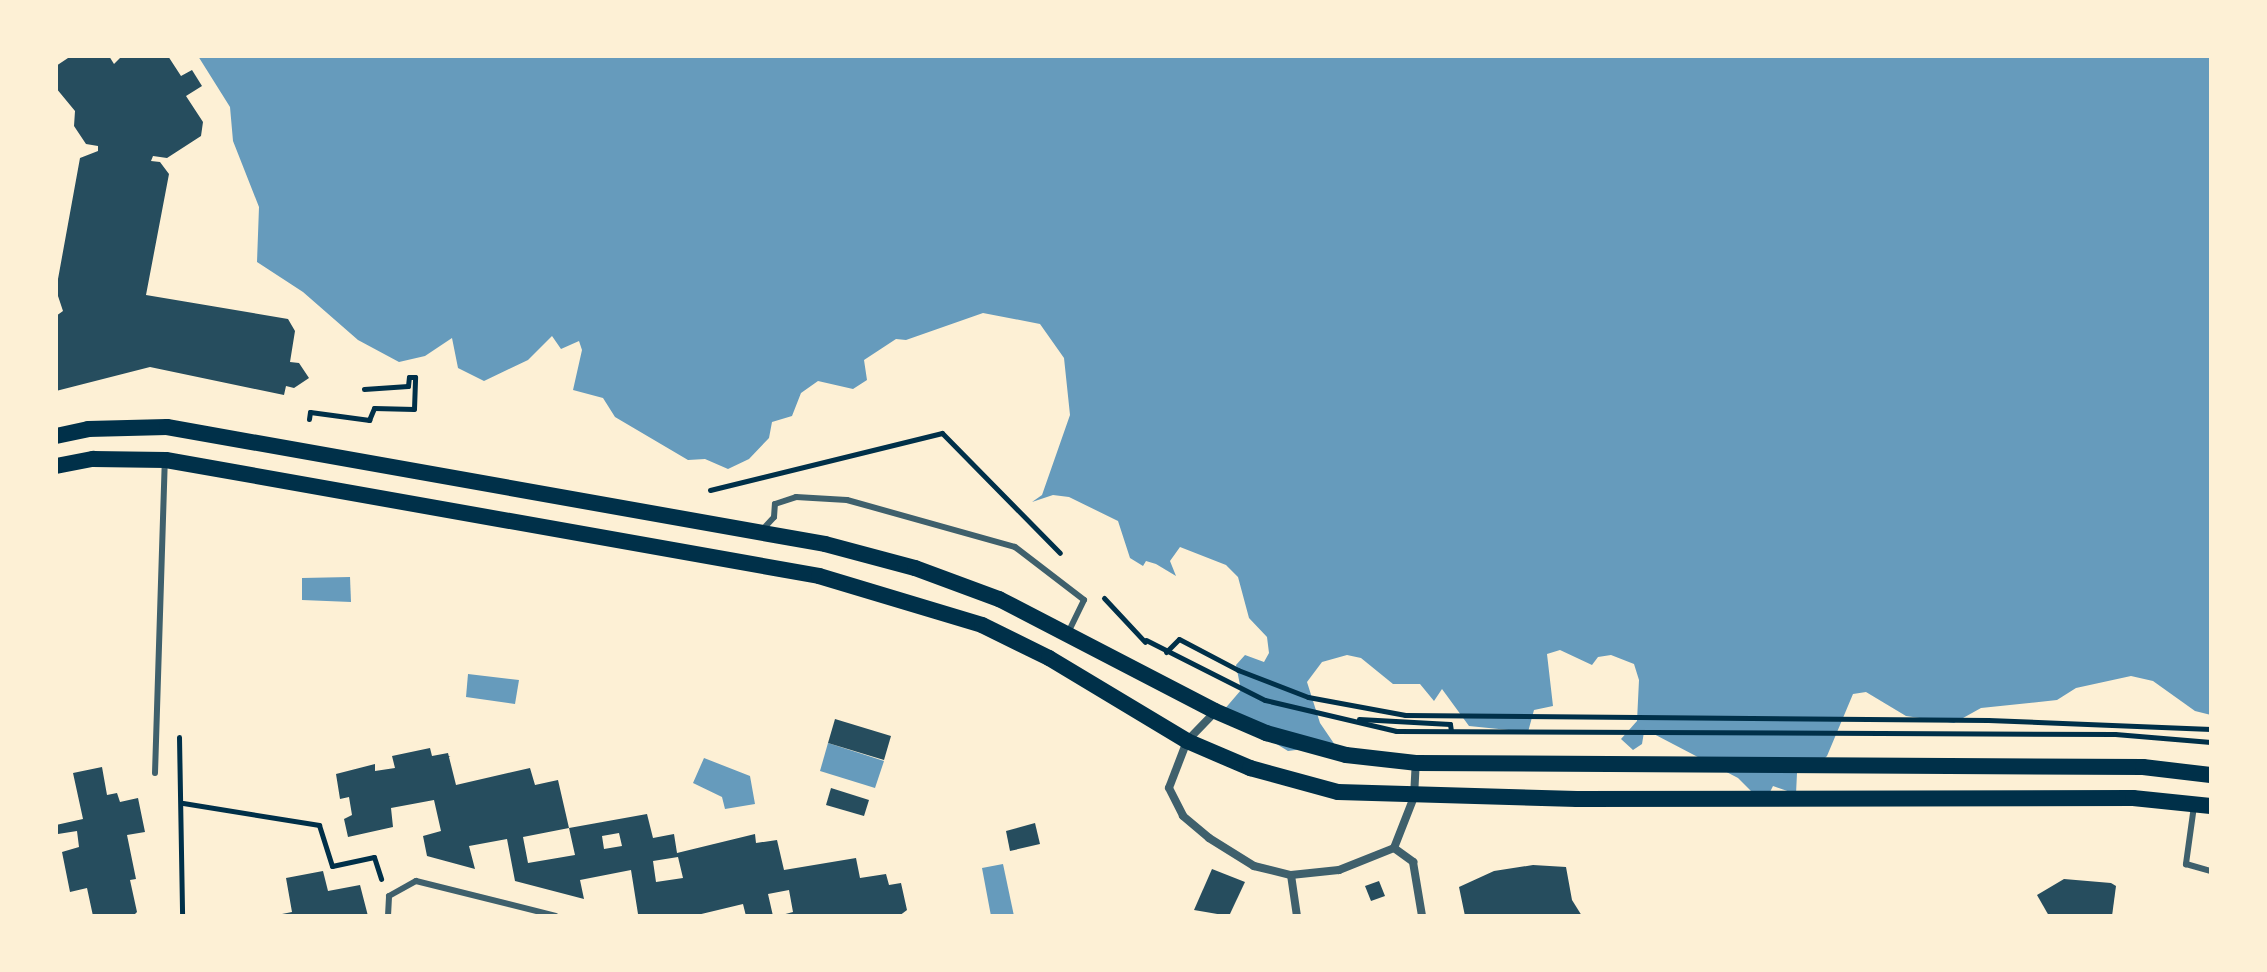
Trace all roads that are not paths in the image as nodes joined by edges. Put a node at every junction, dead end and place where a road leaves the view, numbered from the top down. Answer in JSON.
{"nodes":[{"id":1,"x":56,"y":436,"type":"edge"},
{"id":2,"x":166,"y":460,"type":"junction"},
{"id":3,"x":56,"y":466,"type":"edge"},
{"id":4,"x":759,"y":534,"type":"junction"},
{"id":5,"x":1068,"y":633,"type":"junction"},
{"id":6,"x":1215,"y":711,"type":"junction"},
{"id":7,"x":1187,"y":741,"type":"junction"},
{"id":8,"x":1416,"y":763,"type":"junction"},
{"id":9,"x":155,"y":773,"type":"dead end"},
{"id":10,"x":2211,"y":775,"type":"edge"},
{"id":11,"x":1414,"y":797,"type":"junction"},
{"id":12,"x":2194,"y":802,"type":"junction"},
{"id":13,"x":2211,"y":806,"type":"edge"},
{"id":14,"x":1394,"y":848,"type":"junction"},
{"id":15,"x":2211,"y":871,"type":"edge"},
{"id":16,"x":1291,"y":875,"type":"junction"},
{"id":17,"x":388,"y":916,"type":"edge"},
{"id":18,"x":552,"y":916,"type":"edge"},
{"id":19,"x":1297,"y":916,"type":"edge"},
{"id":20,"x":1422,"y":916,"type":"edge"}],
"edges":[{"from":1,"to":4,"type":"main road"},
{"from":2,"to":3,"type":"main road"},
{"from":2,"to":7,"type":"main road"},
{"from":2,"to":9,"type":"lane"},
{"from":4,"to":5,"type":"main road"},
{"from":4,"to":5,"type":"lane"},
{"from":5,"to":6,"type":"main road"},
{"from":6,"to":7,"type":"street"},
{"from":6,"to":8,"type":"main road"},
{"from":7,"to":11,"type":"main road"},
{"from":7,"to":16,"type":"street"},
{"from":8,"to":10,"type":"main road"},
{"from":8,"to":11,"type":"street"},
{"from":11,"to":12,"type":"main road"},
{"from":11,"to":14,"type":"street"},
{"from":12,"to":13,"type":"main road"},
{"from":12,"to":15,"type":"lane"},
{"from":14,"to":16,"type":"street"},
{"from":14,"to":20,"type":"street"},
{"from":16,"to":19,"type":"street"},
{"from":17,"to":18,"type":"lane"}]}
